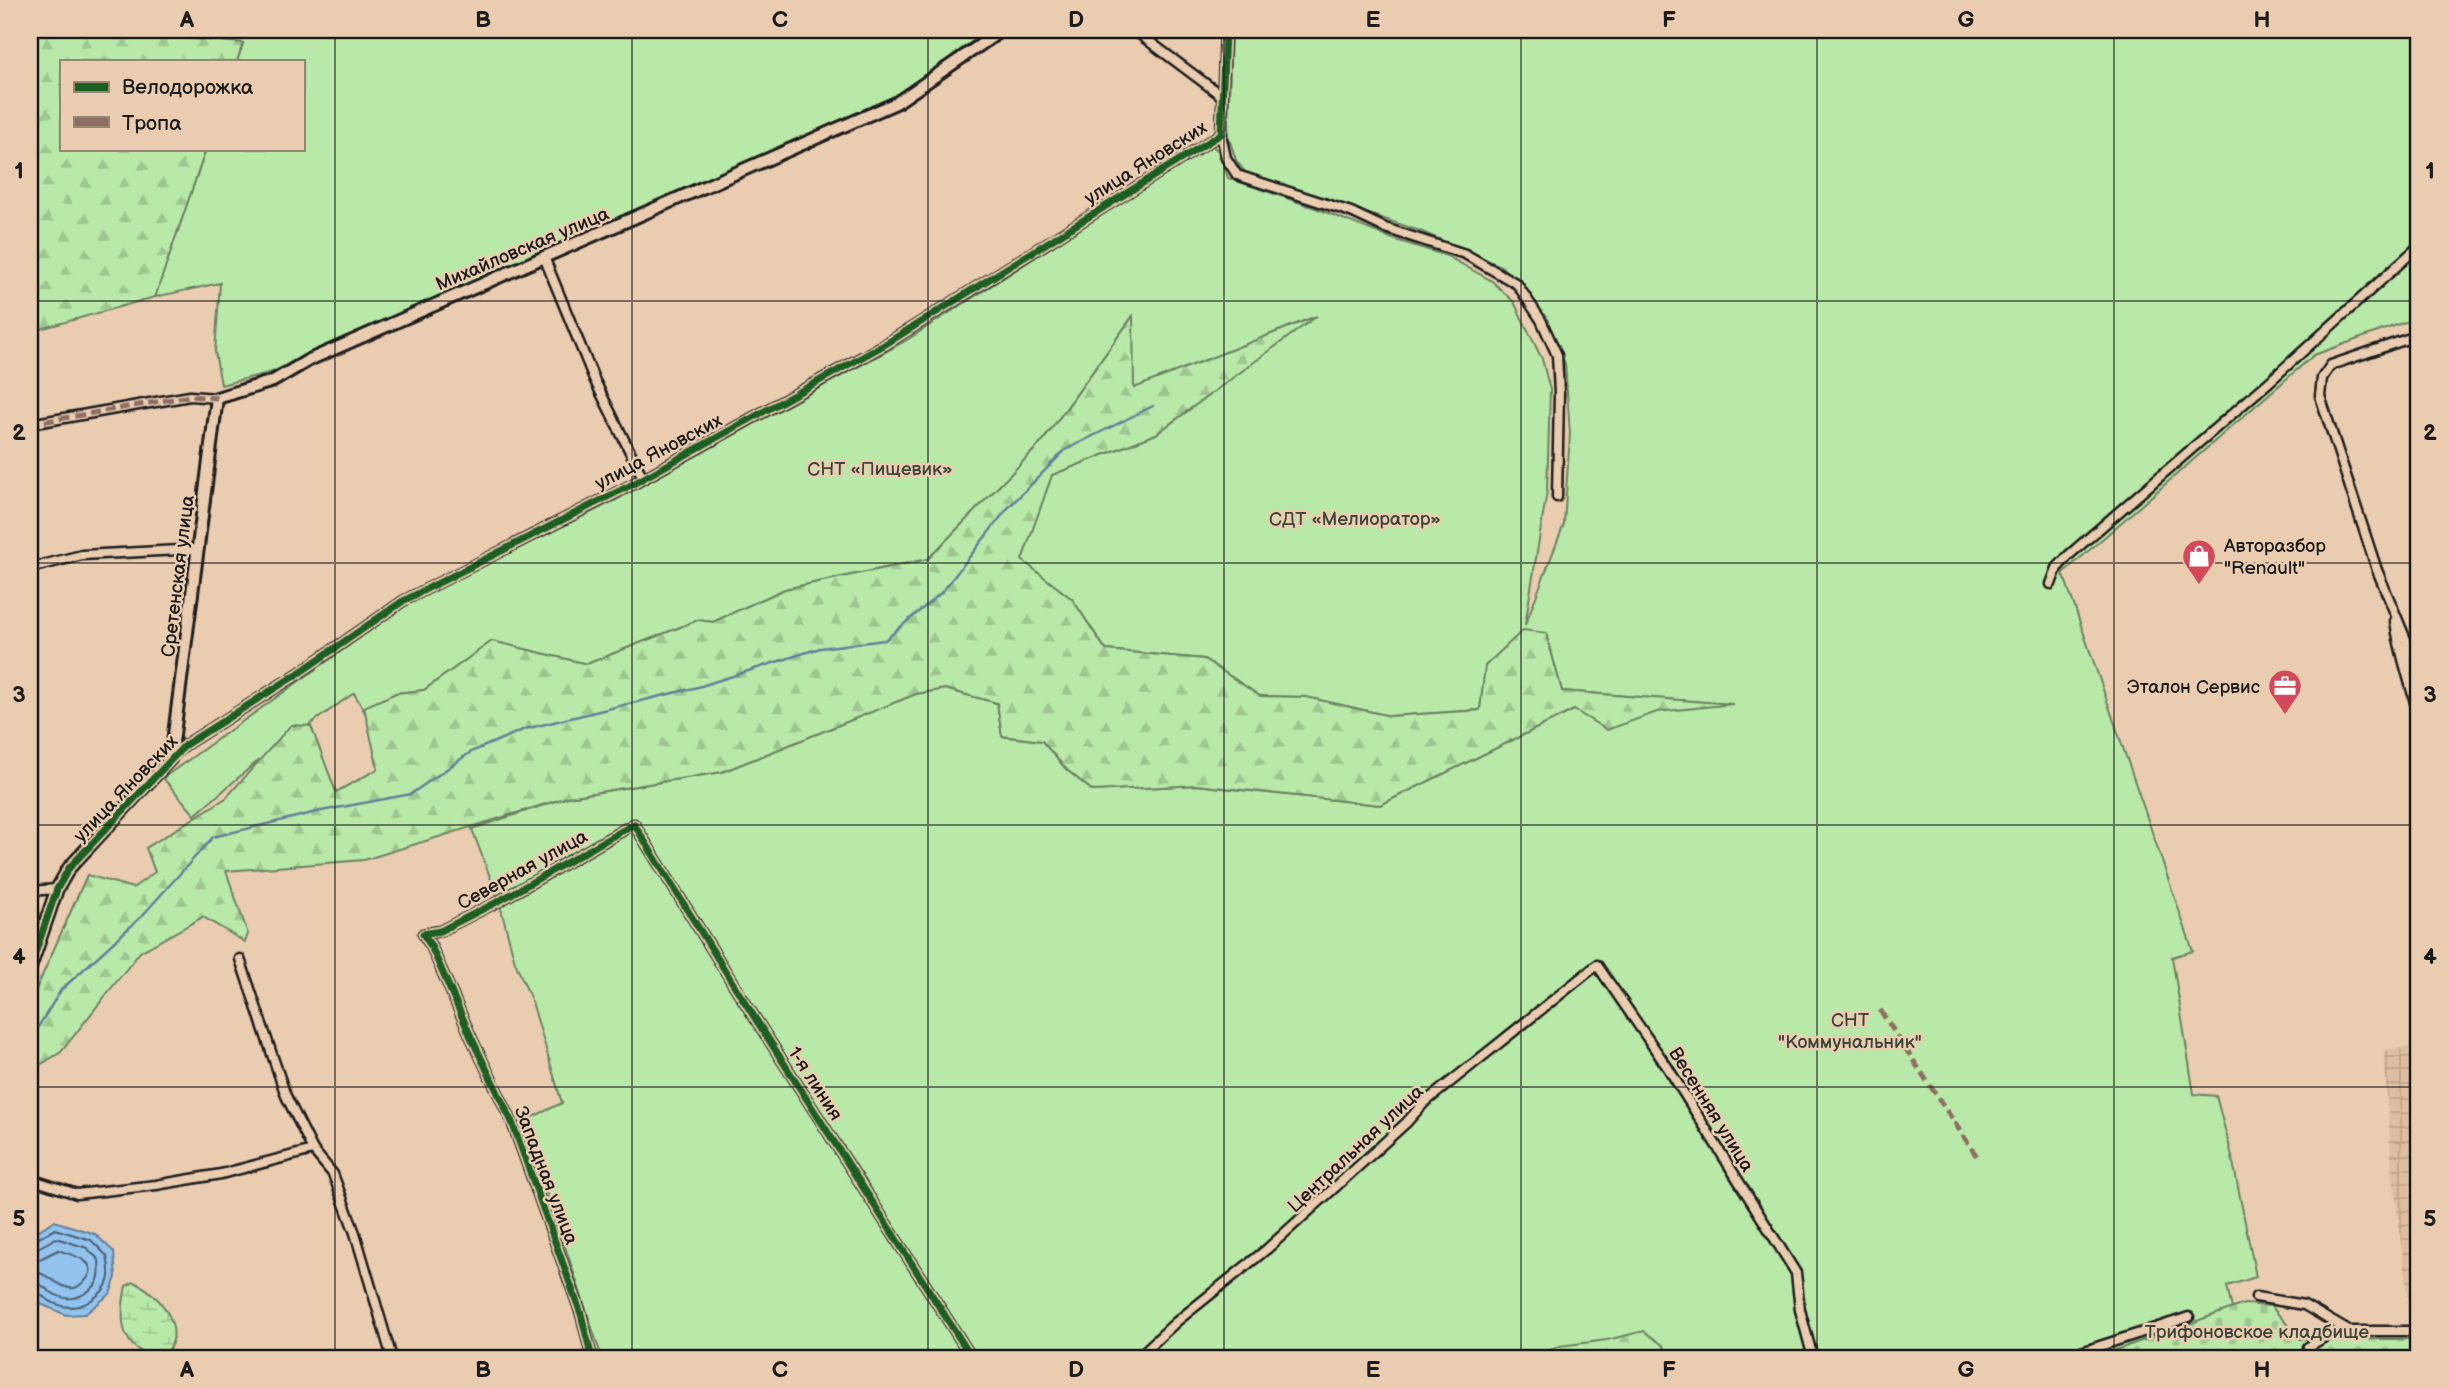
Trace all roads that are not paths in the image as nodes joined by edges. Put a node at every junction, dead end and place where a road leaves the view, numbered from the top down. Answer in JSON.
{"nodes":[{"id":1,"x":1002,"y":30,"type":"edge"},
{"id":2,"x":1134,"y":30,"type":"edge"},
{"id":3,"x":1225,"y":30,"type":"edge"},
{"id":4,"x":1222,"y":96,"type":"junction"},
{"id":5,"x":1221,"y":134,"type":"junction"},
{"id":6,"x":2419,"y":246,"type":"edge"},
{"id":7,"x":544,"y":257,"type":"junction"},
{"id":8,"x":2419,"y":335,"type":"edge"},
{"id":9,"x":217,"y":398,"type":"junction"},
{"id":10,"x":30,"y":424,"type":"edge"},
{"id":11,"x":643,"y":478,"type":"junction"},
{"id":12,"x":1557,"y":497,"type":"dead end"},
{"id":13,"x":199,"y":549,"type":"junction"},
{"id":14,"x":30,"y":568,"type":"edge"},
{"id":15,"x":2051,"y":584,"type":"dead end"},
{"id":16,"x":2419,"y":719,"type":"edge"},
{"id":17,"x":171,"y":758,"type":"junction"},
{"id":18,"x":634,"y":824,"type":"joint"},
{"id":19,"x":57,"y":889,"type":"junction"},
{"id":20,"x":30,"y":891,"type":"edge"},
{"id":21,"x":423,"y":934,"type":"joint"},
{"id":22,"x":240,"y":959,"type":"dead end"},
{"id":23,"x":1597,"y":965,"type":"joint"},
{"id":24,"x":30,"y":968,"type":"edge"},
{"id":25,"x":313,"y":1150,"type":"junction"},
{"id":26,"x":30,"y":1179,"type":"edge"},
{"id":27,"x":2256,"y":1297,"type":"dead end"},
{"id":28,"x":2189,"y":1317,"type":"dead end"},
{"id":29,"x":2348,"y":1331,"type":"junction"},
{"id":30,"x":2419,"y":1331,"type":"edge"},
{"id":31,"x":2308,"y":1347,"type":"dead end"},
{"id":32,"x":392,"y":1358,"type":"edge"},
{"id":33,"x":592,"y":1358,"type":"edge"},
{"id":34,"x":972,"y":1358,"type":"edge"},
{"id":35,"x":1137,"y":1358,"type":"edge"},
{"id":36,"x":1813,"y":1358,"type":"edge"},
{"id":37,"x":2063,"y":1358,"type":"edge"}],
"edges":[{"from":1,"to":7,"type":"street","name":"Михайловская улица"},
{"from":2,"to":4,"type":"street"},
{"from":3,"to":4,"type":"street","name":"улица Яновских"},
{"from":4,"to":5,"type":"street","name":"улица Яновских"},
{"from":5,"to":11,"type":"street","name":"улица Яновских"},
{"from":5,"to":12,"type":"street"},
{"from":6,"to":15,"type":"street"},
{"from":7,"to":9,"type":"street","name":"Михайловская улица"},
{"from":7,"to":11,"type":"street"},
{"from":8,"to":16,"type":"street"},
{"from":9,"to":10,"type":"street","name":"Михайловская улица"},
{"from":9,"to":13,"type":"street","name":"Сретенская улица"},
{"from":11,"to":17,"type":"street","name":"улица Яновских"},
{"from":13,"to":14,"type":"street"},
{"from":13,"to":17,"type":"street","name":"Сретенская улица"},
{"from":17,"to":19,"type":"street","name":"улица Яновских"},
{"from":18,"to":21,"type":"street","name":"Северная улица"},
{"from":18,"to":34,"type":"street","name":"1-я линия"},
{"from":19,"to":20,"type":"street"},
{"from":19,"to":24,"type":"street","name":"улица Яновских"},
{"from":21,"to":33,"type":"street","name":"Западная улица"},
{"from":22,"to":25,"type":"street"},
{"from":23,"to":35,"type":"street","name":"Центральная улица"},
{"from":23,"to":36,"type":"street","name":"Весенняя улица"},
{"from":25,"to":26,"type":"street"},
{"from":25,"to":32,"type":"street"},
{"from":27,"to":29,"type":"street"},
{"from":28,"to":37,"type":"street"},
{"from":29,"to":30,"type":"street"},
{"from":29,"to":31,"type":"street"}]}
